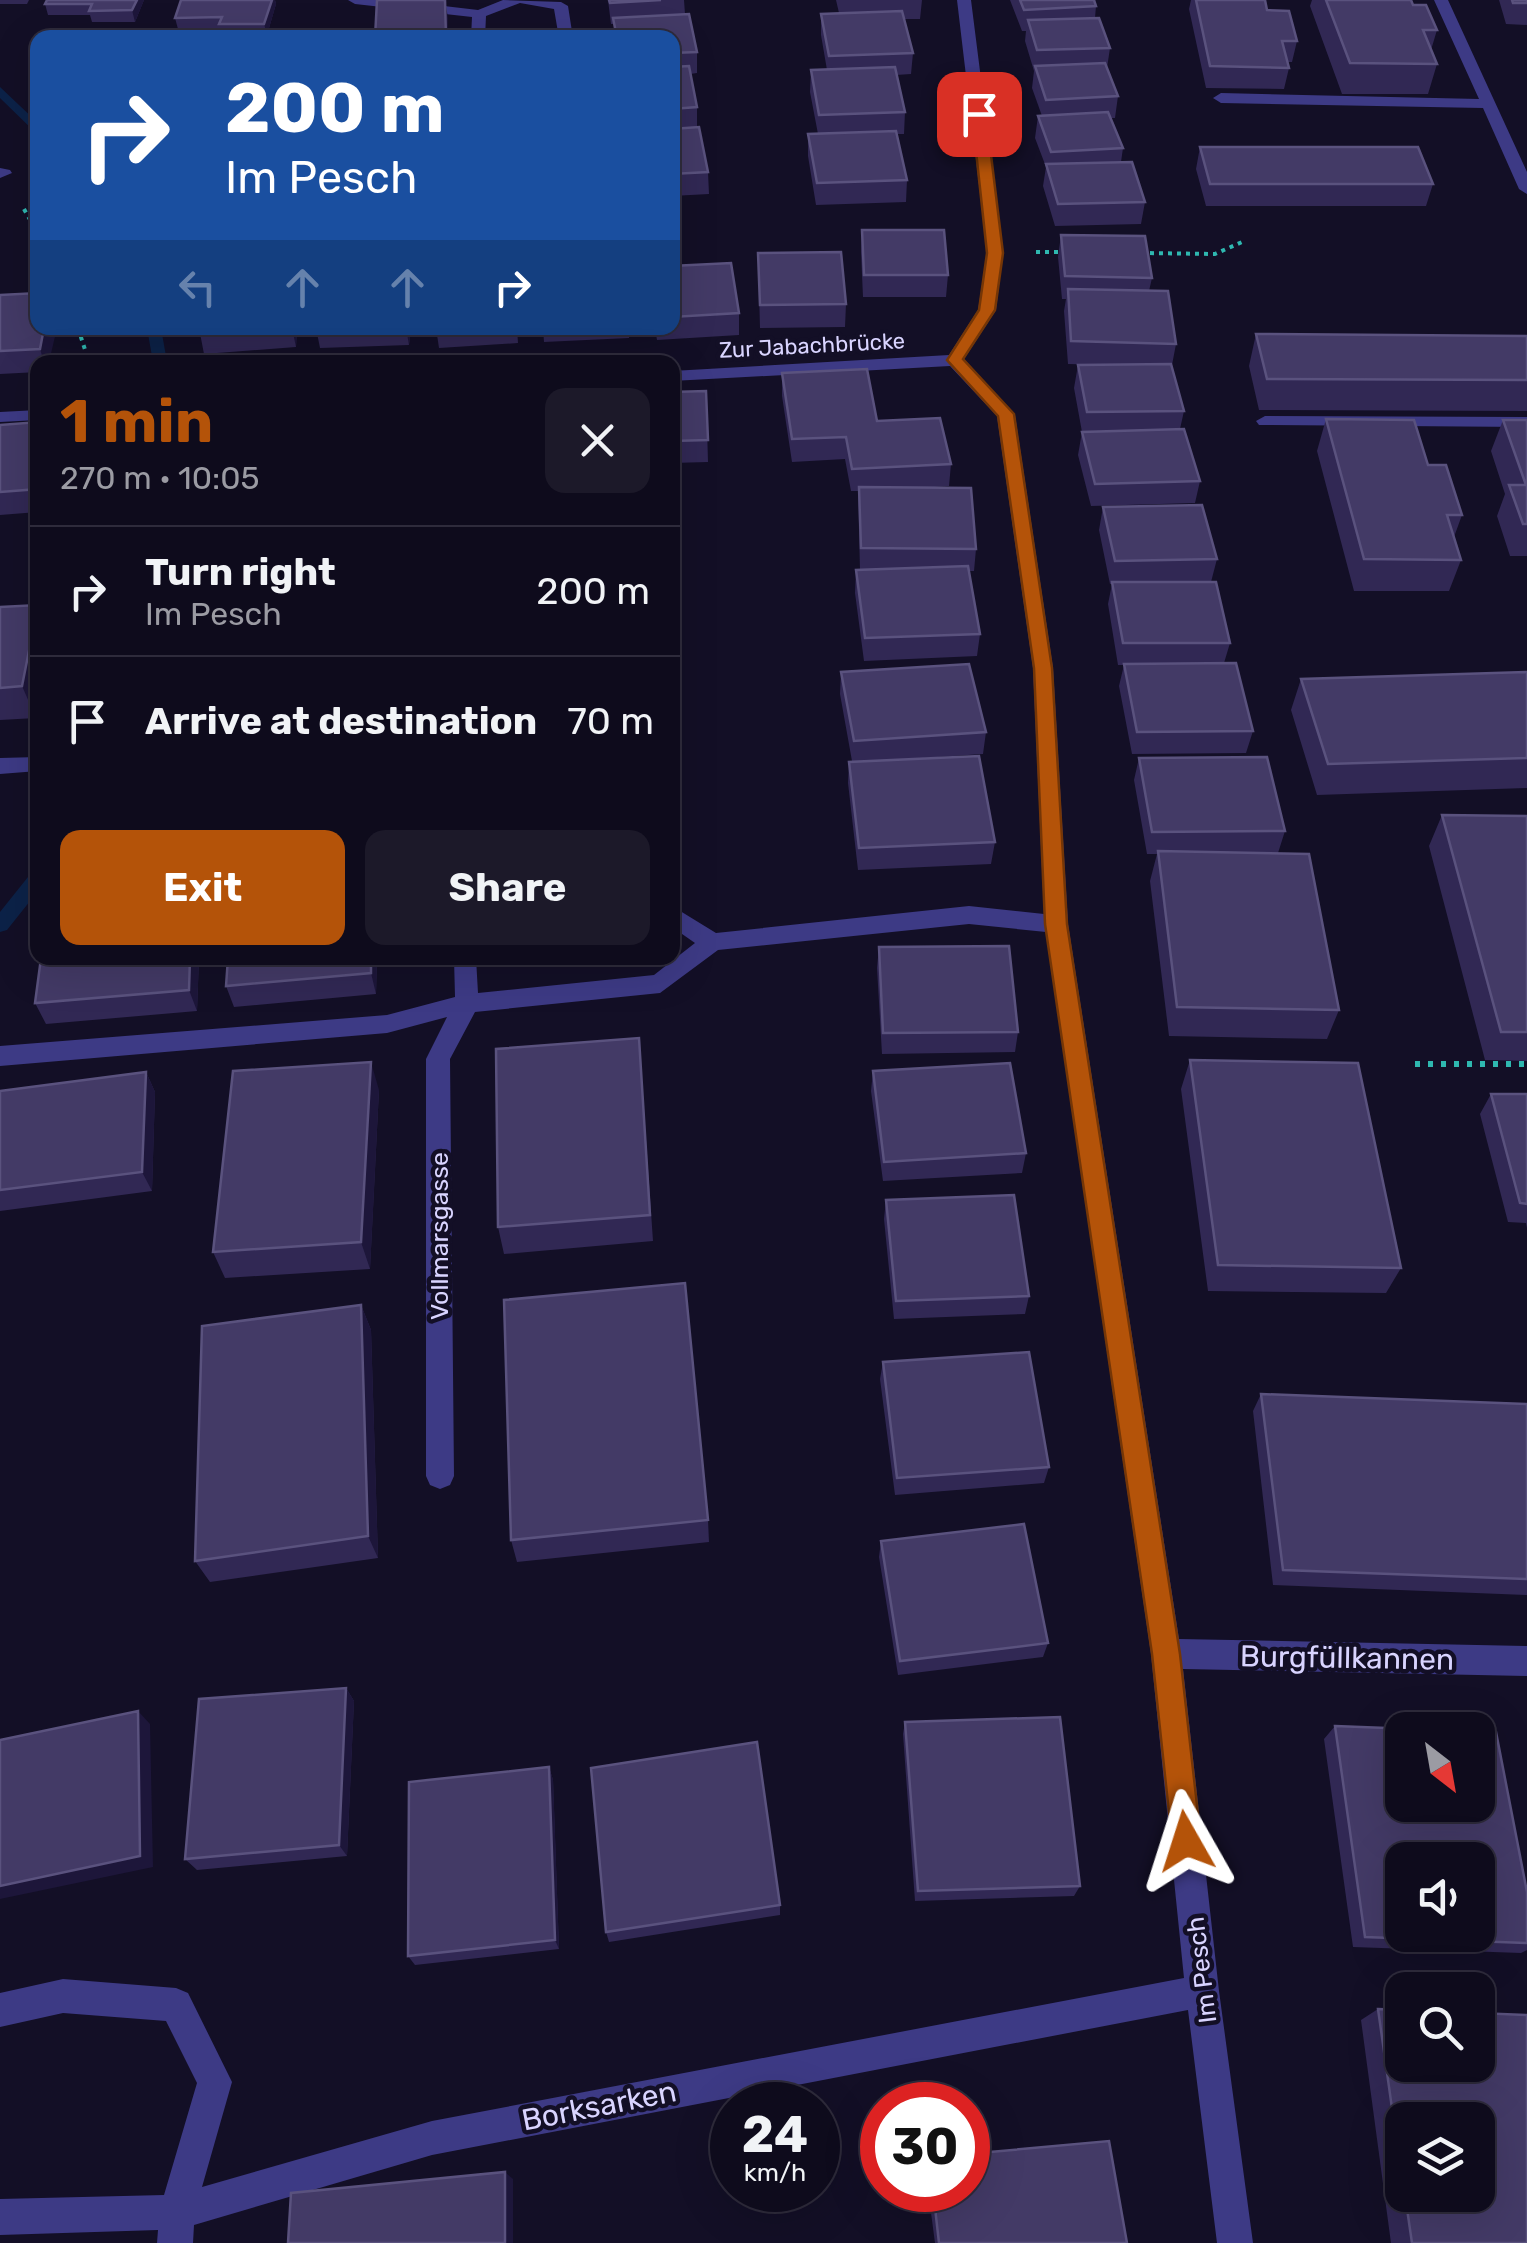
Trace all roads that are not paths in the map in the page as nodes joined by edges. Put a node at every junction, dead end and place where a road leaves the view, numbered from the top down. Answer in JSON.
{"nodes":[{"id":1,"x":355,"y":0,"type":"edge"},
{"id":2,"x":516,"y":0,"type":"edge"},
{"id":3,"x":524,"y":0,"type":"edge"},
{"id":4,"x":964,"y":0,"type":"edge"},
{"id":5,"x":1442,"y":0,"type":"edge"},
{"id":6,"x":479,"y":14,"type":"junction"},
{"id":7,"x":478,"y":30,"type":"edge"},
{"id":8,"x":565,"y":30,"type":"edge"},
{"id":9,"x":1222,"y":98,"type":"edge"},
{"id":10,"x":1489,"y":104,"type":"junction"},
{"id":11,"x":1527,"y":189,"type":"edge"},
{"id":12,"x":955,"y":360,"type":"junction"},
{"id":13,"x":680,"y":376,"type":"edge"},
{"id":14,"x":30,"y":415,"type":"edge"},
{"id":15,"x":0,"y":417,"type":"edge"},
{"id":16,"x":1265,"y":420,"type":"edge"},
{"id":17,"x":1527,"y":422,"type":"edge"},
{"id":18,"x":30,"y":764,"type":"edge"},
{"id":19,"x":0,"y":766,"type":"edge"},
{"id":20,"x":680,"y":920,"type":"edge"},
{"id":21,"x":1056,"y":924,"type":"junction"},
{"id":22,"x":712,"y":942,"type":"junction"},
{"id":23,"x":465,"y":965,"type":"edge"},
{"id":24,"x":467,"y":1003,"type":"junction"},
{"id":25,"x":0,"y":1056,"type":"edge"},
{"id":26,"x":440,"y":1476,"type":"dead end"},
{"id":27,"x":1166,"y":1654,"type":"junction"},
{"id":28,"x":1527,"y":1661,"type":"edge"},
{"id":29,"x":1202,"y":1991,"type":"junction"},
{"id":30,"x":0,"y":2010,"type":"edge"},
{"id":31,"x":0,"y":2218,"type":"edge"},
{"id":32,"x":176,"y":2227,"type":"edge"},
{"id":33,"x":1235,"y":2243,"type":"edge"}],
"edges":[{"from":1,"to":6,"type":"street"},
{"from":2,"to":6,"type":"street"},
{"from":3,"to":8,"type":"street"},
{"from":4,"to":12,"type":"street"},
{"from":5,"to":10,"type":"street"},
{"from":6,"to":7,"type":"street"},
{"from":9,"to":10,"type":"street"},
{"from":10,"to":11,"type":"street"},
{"from":12,"to":13,"type":"street","name":"Zur Jabachbrücke"},
{"from":12,"to":21,"type":"street","name":"Im Pesch"},
{"from":14,"to":15,"type":"street"},
{"from":16,"to":17,"type":"street"},
{"from":18,"to":19,"type":"street"},
{"from":20,"to":22,"type":"street"},
{"from":21,"to":22,"type":"street"},
{"from":21,"to":27,"type":"street","name":"Im Pesch"},
{"from":22,"to":24,"type":"street"},
{"from":23,"to":24,"type":"street","name":"Vollmarsgasse"},
{"from":24,"to":25,"type":"street"},
{"from":24,"to":26,"type":"street","name":"Vollmarsgasse"},
{"from":27,"to":28,"type":"street","name":"Burgfüllkannen"},
{"from":27,"to":29,"type":"street","name":"Im Pesch"},
{"from":29,"to":32,"type":"street","name":"Borksarken"},
{"from":29,"to":33,"type":"street","name":"Im Pesch"},
{"from":30,"to":32,"type":"street"},
{"from":31,"to":32,"type":"street","name":"Borksarken"}]}
